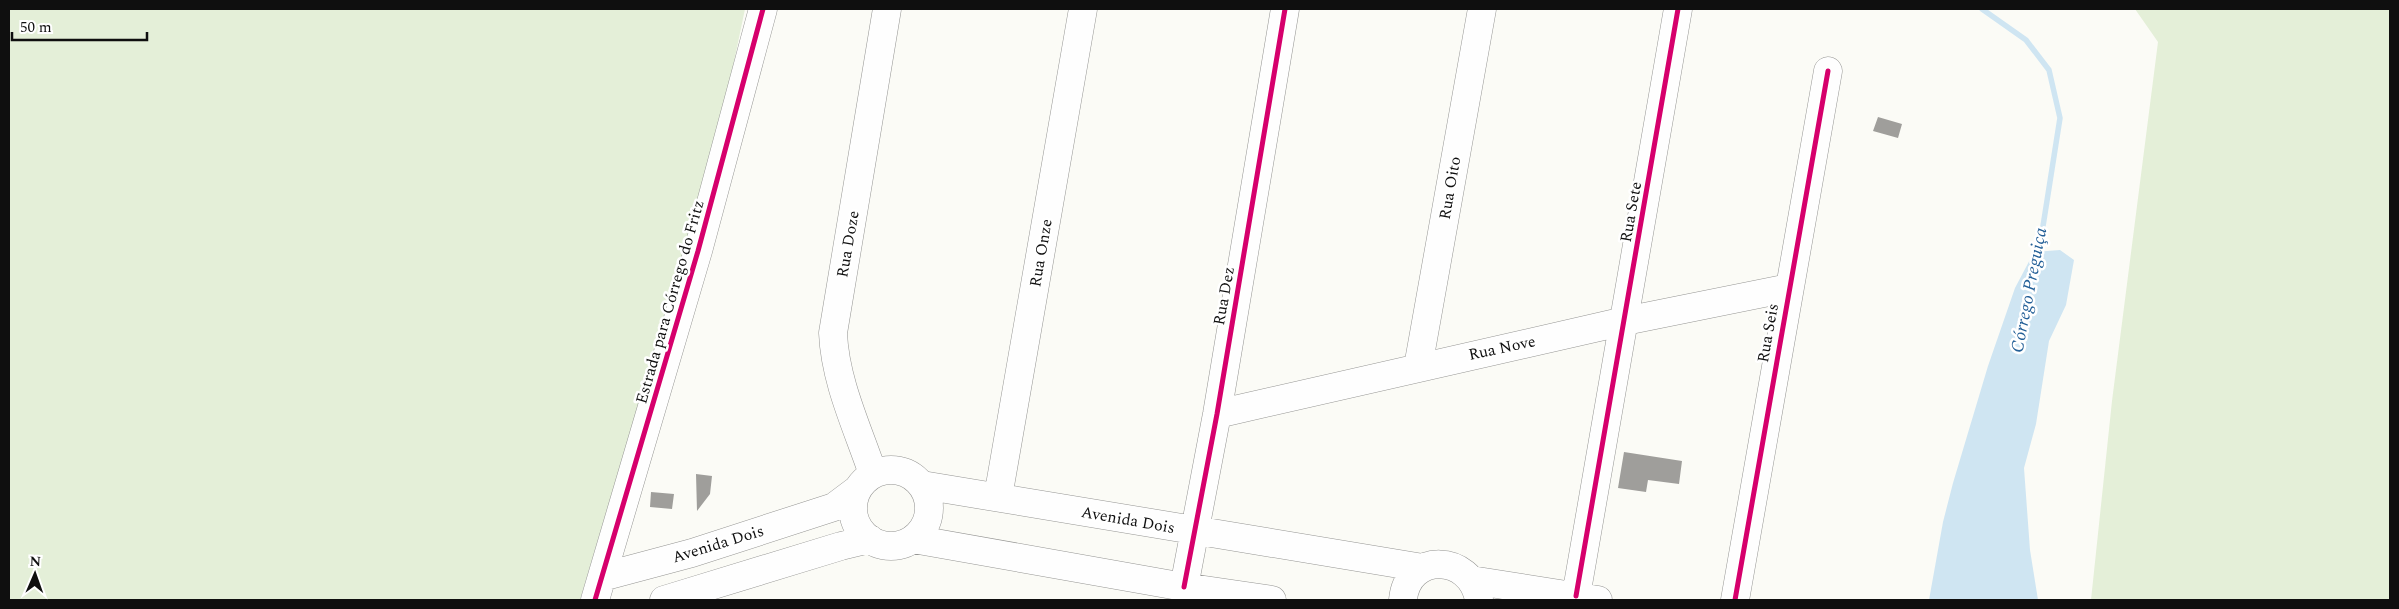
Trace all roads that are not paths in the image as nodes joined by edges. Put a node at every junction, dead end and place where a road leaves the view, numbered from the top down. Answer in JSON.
{"nodes":[{"id":1,"x":763,"y":9,"type":"edge"},
{"id":2,"x":888,"y":9,"type":"edge"},
{"id":3,"x":1083,"y":9,"type":"edge"},
{"id":4,"x":1285,"y":9,"type":"edge"},
{"id":5,"x":1482,"y":9,"type":"edge"},
{"id":6,"x":1678,"y":9,"type":"edge"},
{"id":7,"x":1828,"y":71,"type":"dead end"},
{"id":8,"x":1789,"y":288,"type":"junction"},
{"id":9,"x":1626,"y":321,"type":"junction"},
{"id":10,"x":1418,"y":367,"type":"junction"},
{"id":11,"x":1217,"y":414,"type":"junction"},
{"id":12,"x":866,"y":482,"type":"junction"},
{"id":13,"x":922,"y":486,"type":"junction"},
{"id":14,"x":998,"y":497,"type":"junction"},
{"id":15,"x":1196,"y":532,"type":"junction"},
{"id":16,"x":870,"y":539,"type":"junction"},
{"id":17,"x":913,"y":539,"type":"junction"},
{"id":18,"x":692,"y":553,"type":"junction"},
{"id":19,"x":1423,"y":568,"type":"junction"},
{"id":20,"x":1184,"y":587,"type":"junction"},
{"id":21,"x":598,"y":588,"type":"edge"},
{"id":22,"x":1475,"y":590,"type":"edge"},
{"id":23,"x":704,"y":594,"type":"edge"},
{"id":24,"x":1587,"y":598,"type":"edge"},
{"id":25,"x":664,"y":600,"type":"edge"},
{"id":26,"x":1272,"y":600,"type":"edge"},
{"id":27,"x":1403,"y":600,"type":"edge"},
{"id":28,"x":1734,"y":600,"type":"edge"}],
"edges":[{"from":1,"to":21,"type":"street","name":"Estrada para Córrego do Fritz"},
{"from":2,"to":12,"type":"street","name":"Rua Doze"},
{"from":3,"to":14,"type":"street","name":"Rua Onze"},
{"from":4,"to":11,"type":"street","name":"Rua Dez"},
{"from":5,"to":10,"type":"street","name":"Rua Oito"},
{"from":6,"to":9,"type":"street","name":"Rua Sete"},
{"from":7,"to":8,"type":"street","name":"Rua Seis"},
{"from":8,"to":9,"type":"street","name":"Rua Nove"},
{"from":8,"to":28,"type":"street","name":"Rua Seis"},
{"from":9,"to":10,"type":"street","name":"Rua Nove"},
{"from":9,"to":24,"type":"street","name":"Rua Sete"},
{"from":10,"to":11,"type":"street","name":"Rua Nove"},
{"from":11,"to":15,"type":"street","name":"Rua Dez"},
{"from":12,"to":13,"type":"street","name":"Avenida Dois"},
{"from":12,"to":16,"type":"street"},
{"from":12,"to":18,"type":"street","name":"Avenida Dois"},
{"from":13,"to":14,"type":"street","name":"Avenida Dois"},
{"from":13,"to":17,"type":"street"},
{"from":14,"to":15,"type":"street","name":"Avenida Dois"},
{"from":15,"to":19,"type":"street","name":"Avenida Dois"},
{"from":15,"to":20,"type":"street","name":"Rua Dez"},
{"from":16,"to":17,"type":"street"},
{"from":16,"to":23,"type":"street"},
{"from":17,"to":20,"type":"street"},
{"from":18,"to":21,"type":"street","name":"Avenida Dois"},
{"from":18,"to":23,"type":"street"},
{"from":19,"to":22,"type":"street","name":"Avenida Dois"},
{"from":19,"to":27,"type":"street"},
{"from":20,"to":26,"type":"street"},
{"from":22,"to":24,"type":"street","name":"Avenida Dois"},
{"from":23,"to":25,"type":"street"}]}
